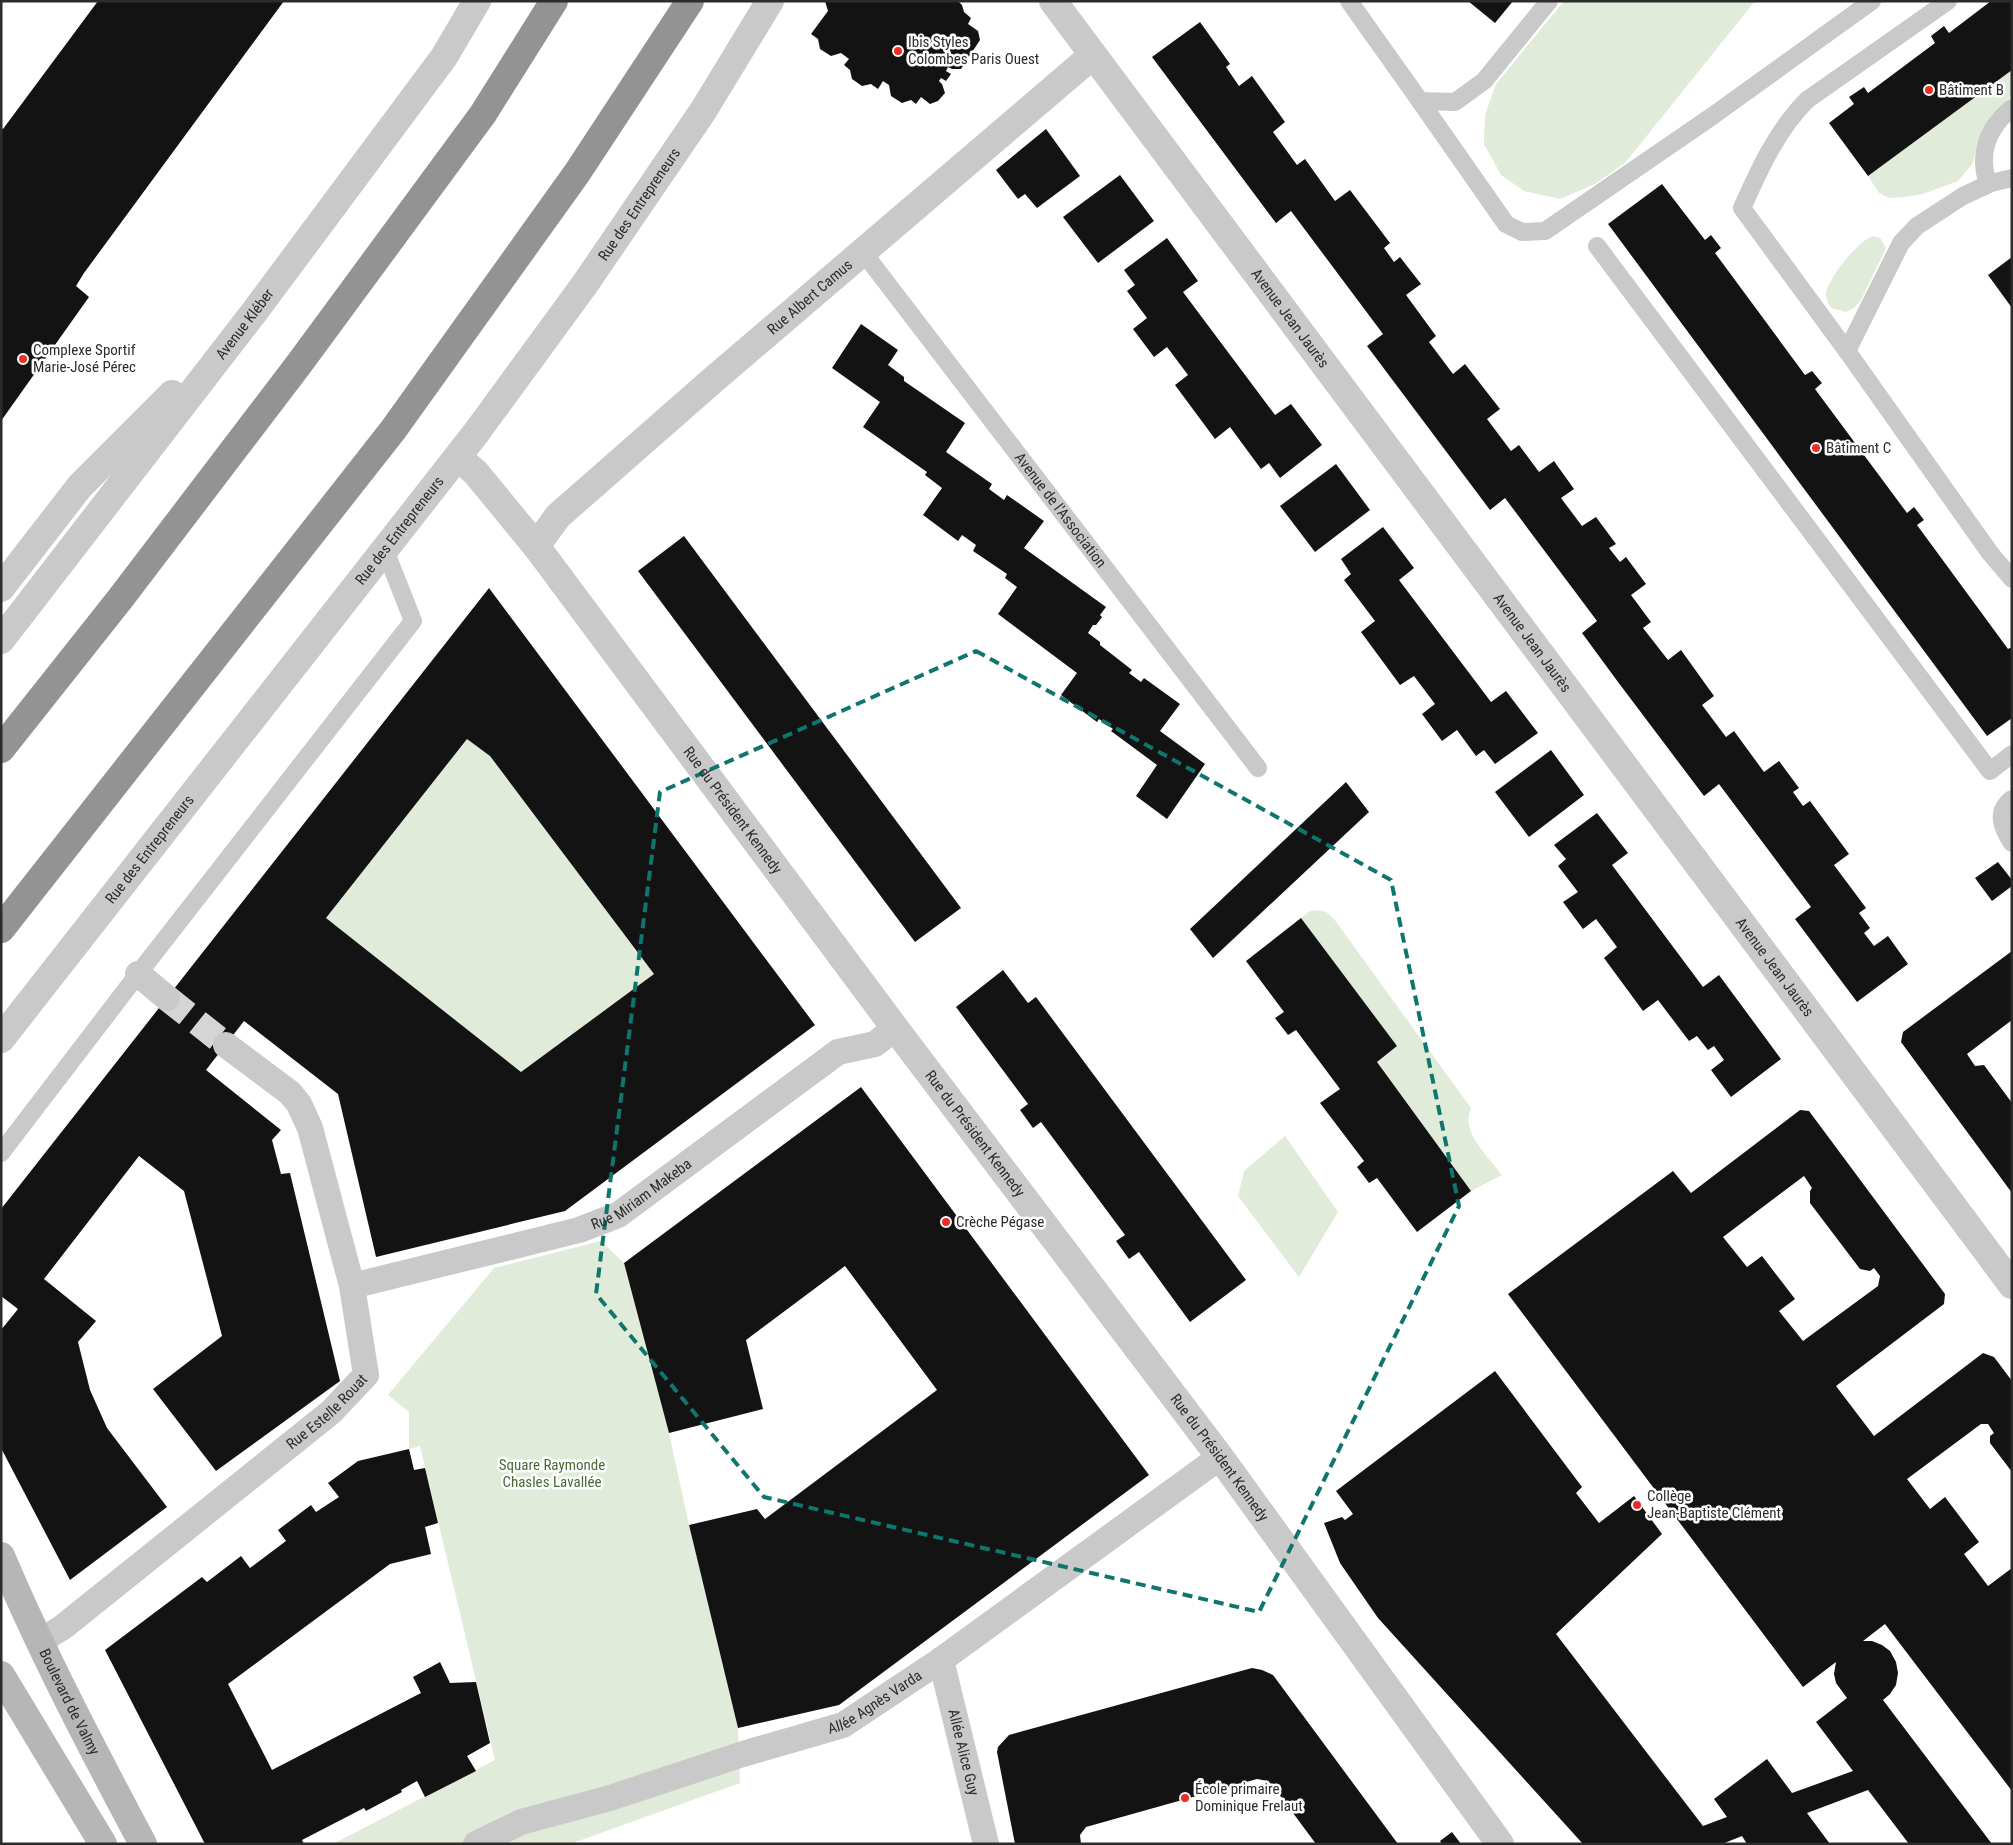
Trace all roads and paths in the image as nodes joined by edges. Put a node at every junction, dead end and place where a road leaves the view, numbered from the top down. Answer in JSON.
{"nodes":[{"id":1,"x":477,"y":1,"type":"edge"},
{"id":2,"x":554,"y":1,"type":"edge"},
{"id":3,"x":690,"y":1,"type":"edge"},
{"id":4,"x":770,"y":1,"type":"edge"},
{"id":5,"x":1349,"y":1,"type":"edge"},
{"id":6,"x":1549,"y":1,"type":"edge"},
{"id":7,"x":1872,"y":1,"type":"edge"},
{"id":8,"x":1948,"y":1,"type":"edge"},
{"id":9,"x":1062,"y":4,"type":"edge"},
{"id":10,"x":1093,"y":55,"type":"junction"},
{"id":11,"x":1420,"y":101,"type":"junction"},
{"id":12,"x":2012,"y":108,"type":"edge"},
{"id":13,"x":2012,"y":178,"type":"edge"},
{"id":14,"x":1988,"y":184,"type":"junction"},
{"id":15,"x":1596,"y":246,"type":"dead end"},
{"id":16,"x":863,"y":252,"type":"junction"},
{"id":17,"x":254,"y":312,"type":"junction"},
{"id":18,"x":1847,"y":351,"type":"junction"},
{"id":19,"x":458,"y":457,"type":"junction"},
{"id":20,"x":536,"y":546,"type":"junction"},
{"id":21,"x":385,"y":550,"type":"junction"},
{"id":22,"x":2012,"y":579,"type":"edge"},
{"id":23,"x":1,"y":588,"type":"edge"},
{"id":24,"x":1,"y":640,"type":"edge"},
{"id":25,"x":1,"y":748,"type":"edge"},
{"id":26,"x":2012,"y":754,"type":"edge"},
{"id":27,"x":1258,"y":768,"type":"dead end"},
{"id":28,"x":2012,"y":799,"type":"edge"},
{"id":29,"x":2012,"y":843,"type":"edge"},
{"id":30,"x":1,"y":929,"type":"edge"},
{"id":31,"x":138,"y":974,"type":"junction"},
{"id":32,"x":166,"y":998,"type":"tunnel mouth"},
{"id":33,"x":895,"y":1028,"type":"junction"},
{"id":34,"x":1,"y":1039,"type":"edge"},
{"id":35,"x":226,"y":1044,"type":"tunnel mouth"},
{"id":36,"x":1,"y":1152,"type":"edge"},
{"id":37,"x":2012,"y":1285,"type":"edge"},
{"id":38,"x":352,"y":1286,"type":"junction"},
{"id":39,"x":1220,"y":1458,"type":"junction"},
{"id":40,"x":1,"y":1556,"type":"edge"},
{"id":41,"x":39,"y":1642,"type":"junction"},
{"id":42,"x":941,"y":1660,"type":"junction"},
{"id":43,"x":4,"y":1688,"type":"edge"},
{"id":44,"x":103,"y":1844,"type":"edge"},
{"id":45,"x":143,"y":1844,"type":"edge"},
{"id":46,"x":476,"y":1844,"type":"edge"},
{"id":47,"x":986,"y":1844,"type":"edge"},
{"id":48,"x":1500,"y":1844,"type":"edge"}],
"edges":[{"from":1,"to":17,"type":"street","name":"Avenue Kléber"},
{"from":2,"to":25,"type":"highway"},
{"from":3,"to":30,"type":"highway"},
{"from":4,"to":19,"type":"street","name":"Rue des Entrepreneurs"},
{"from":5,"to":11,"type":"lane"},
{"from":6,"to":11,"type":"lane"},
{"from":7,"to":11,"type":"lane"},
{"from":8,"to":18,"type":"lane"},
{"from":9,"to":10,"type":"street","name":"Avenue Jean Jaurès"},
{"from":10,"to":16,"type":"street","name":"Rue Albert Camus"},
{"from":10,"to":37,"type":"street","name":"Avenue Jean Jaurès"},
{"from":12,"to":14,"type":"lane"},
{"from":13,"to":14,"type":"lane"},
{"from":14,"to":18,"type":"lane"},
{"from":15,"to":26,"type":"lane"},
{"from":16,"to":20,"type":"street","name":"Rue Albert Camus"},
{"from":16,"to":27,"type":"lane","name":"Avenue de l'Association"},
{"from":17,"to":23,"type":"street"},
{"from":17,"to":24,"type":"street","name":"Avenue Kléber"},
{"from":18,"to":22,"type":"lane"},
{"from":19,"to":20,"type":"street","name":"Rue du Président Kennedy"},
{"from":19,"to":21,"type":"street","name":"Rue des Entrepreneurs"},
{"from":20,"to":33,"type":"street","name":"Rue du Président Kennedy"},
{"from":21,"to":31,"type":"lane"},
{"from":21,"to":34,"type":"street","name":"Rue des Entrepreneurs"},
{"from":28,"to":29,"type":"lane"},
{"from":31,"to":32,"type":"street"},
{"from":31,"to":36,"type":"lane"},
{"from":33,"to":38,"type":"street","name":"Rue Miriam Makeba"},
{"from":33,"to":39,"type":"street","name":"Rue du Président Kennedy"},
{"from":35,"to":38,"type":"street","name":"Rue Estelle Rouat"},
{"from":38,"to":41,"type":"street","name":"Rue Estelle Rouat"},
{"from":39,"to":42,"type":"street","name":"Allée Agnès Varda"},
{"from":39,"to":48,"type":"street","name":"Rue du Président Kennedy"},
{"from":40,"to":41,"type":"main road","name":"Boulevard de Valmy"},
{"from":41,"to":45,"type":"main road","name":"Boulevard de Valmy"},
{"from":42,"to":46,"type":"street","name":"Allée Agnès Varda"},
{"from":42,"to":47,"type":"street","name":"Allée Alice Guy"},
{"from":43,"to":44,"type":"main road"}]}
